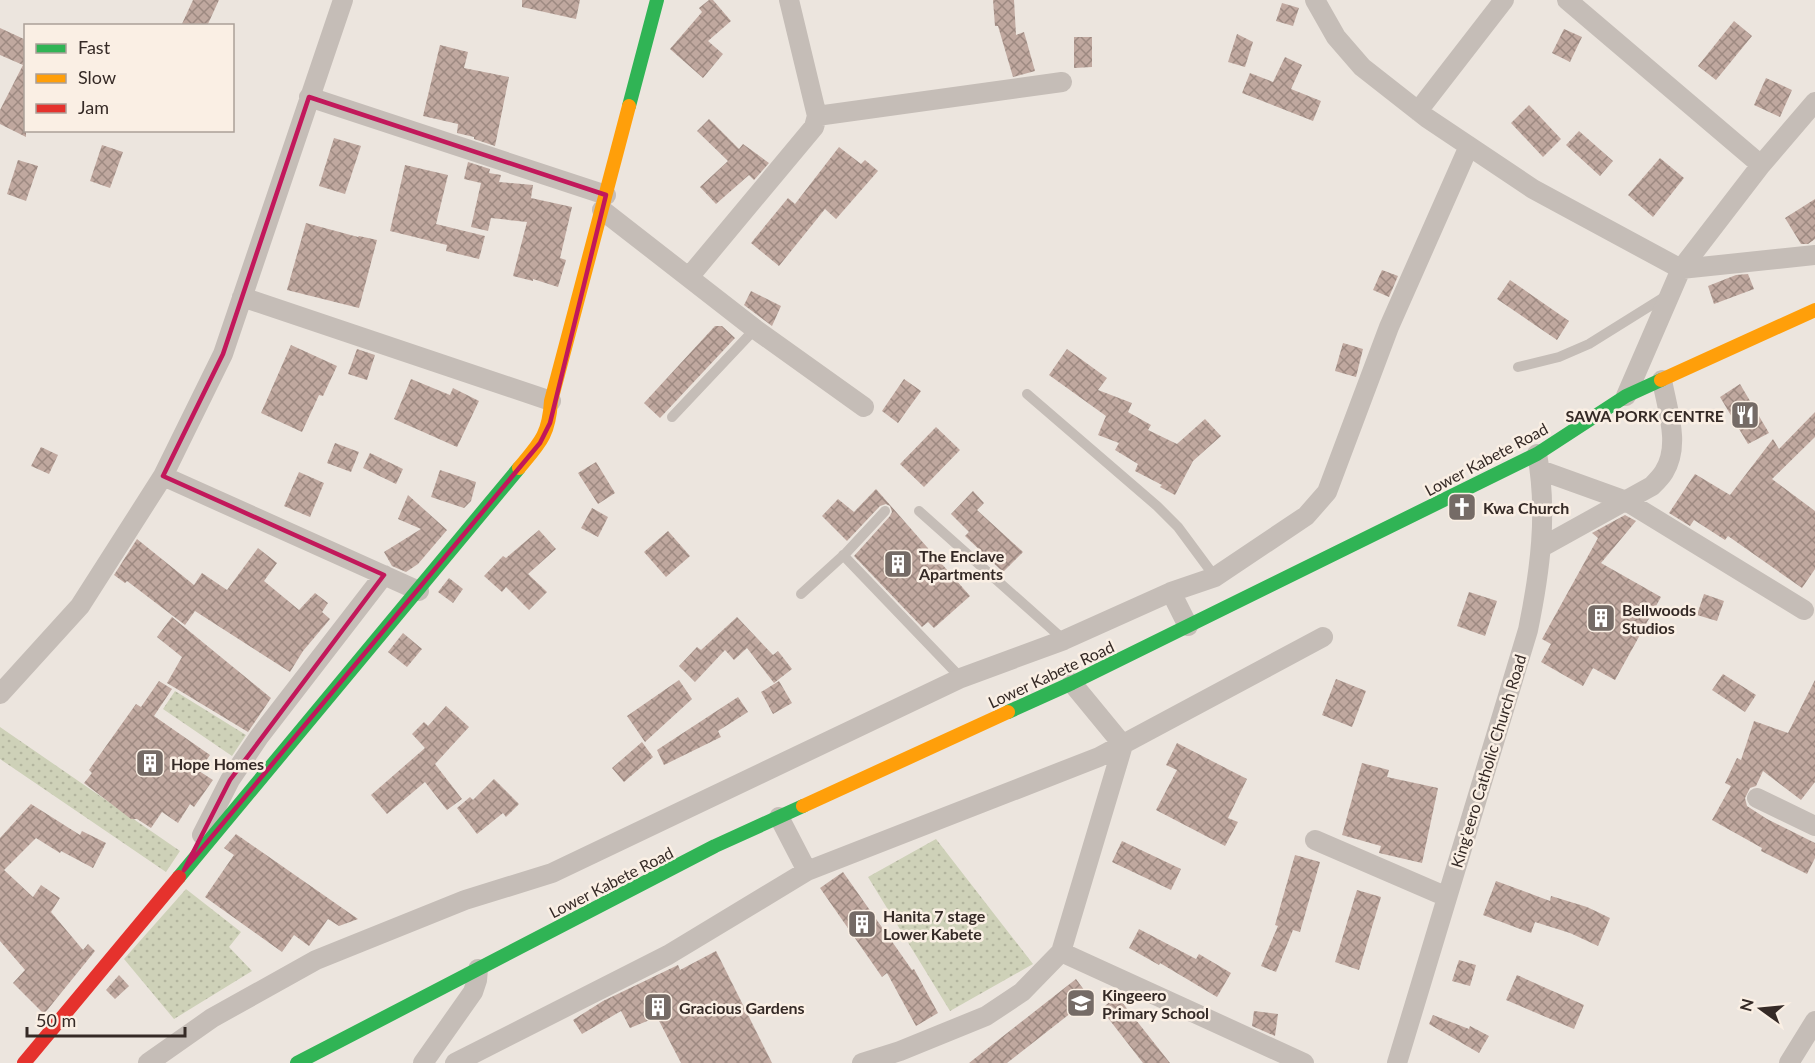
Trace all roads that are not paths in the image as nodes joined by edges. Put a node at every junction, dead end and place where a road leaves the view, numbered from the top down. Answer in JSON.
{"nodes":[{"id":1,"x":343,"y":0,"type":"edge"},
{"id":2,"x":657,"y":0,"type":"edge"},
{"id":3,"x":789,"y":0,"type":"edge"},
{"id":4,"x":1315,"y":0,"type":"edge"},
{"id":5,"x":1504,"y":0,"type":"edge"},
{"id":6,"x":1567,"y":0,"type":"edge"},
{"id":7,"x":1062,"y":82,"type":"dead end"},
{"id":8,"x":309,"y":97,"type":"junction"},
{"id":9,"x":1813,"y":110,"type":"edge"},
{"id":10,"x":1418,"y":111,"type":"junction"},
{"id":11,"x":818,"y":116,"type":"junction"},
{"id":12,"x":1469,"y":146,"type":"junction"},
{"id":13,"x":1761,"y":165,"type":"junction"},
{"id":14,"x":604,"y":202,"type":"junction"},
{"id":15,"x":1815,"y":255,"type":"edge"},
{"id":16,"x":1681,"y":269,"type":"junction"},
{"id":17,"x":689,"y":277,"type":"junction"},
{"id":18,"x":1671,"y":292,"type":"junction"},
{"id":19,"x":242,"y":297,"type":"junction"},
{"id":20,"x":1815,"y":310,"type":"edge"},
{"id":21,"x":755,"y":329,"type":"junction"},
{"id":22,"x":1518,"y":367,"type":"dead end"},
{"id":23,"x":1662,"y":380,"type":"junction"},
{"id":24,"x":1027,"y":394,"type":"dead end"},
{"id":25,"x":1626,"y":396,"type":"junction"},
{"id":26,"x":551,"y":401,"type":"junction"},
{"id":27,"x":864,"y":407,"type":"dead end"},
{"id":28,"x":672,"y":417,"type":"dead end"},
{"id":29,"x":1538,"y":462,"type":"junction"},
{"id":30,"x":164,"y":476,"type":"junction"},
{"id":31,"x":1626,"y":501,"type":"junction"},
{"id":32,"x":885,"y":511,"type":"dead end"},
{"id":33,"x":919,"y":511,"type":"dead end"},
{"id":34,"x":1542,"y":547,"type":"junction"},
{"id":35,"x":843,"y":555,"type":"junction"},
{"id":36,"x":384,"y":575,"type":"junction"},
{"id":37,"x":1215,"y":577,"type":"junction"},
{"id":38,"x":418,"y":591,"type":"junction"},
{"id":39,"x":1171,"y":592,"type":"junction"},
{"id":40,"x":801,"y":594,"type":"dead end"},
{"id":41,"x":1803,"y":610,"type":"dead end"},
{"id":42,"x":1188,"y":626,"type":"junction"},
{"id":43,"x":1323,"y":637,"type":"dead end"},
{"id":44,"x":1064,"y":640,"type":"junction"},
{"id":45,"x":961,"y":678,"type":"junction"},
{"id":46,"x":1072,"y":683,"type":"junction"},
{"id":47,"x":0,"y":694,"type":"edge"},
{"id":48,"x":1123,"y":745,"type":"junction"},
{"id":49,"x":1757,"y":798,"type":"dead end"},
{"id":50,"x":778,"y":817,"type":"junction"},
{"id":51,"x":1815,"y":826,"type":"edge"},
{"id":52,"x":1315,"y":840,"type":"dead end"},
{"id":53,"x":184,"y":870,"type":"junction"},
{"id":54,"x":807,"y":871,"type":"junction"},
{"id":55,"x":1447,"y":897,"type":"junction"},
{"id":56,"x":1061,"y":952,"type":"junction"},
{"id":57,"x":478,"y":969,"type":"junction"},
{"id":58,"x":1815,"y":1021,"type":"edge"},
{"id":59,"x":24,"y":1063,"type":"edge"},
{"id":60,"x":148,"y":1063,"type":"edge"},
{"id":61,"x":297,"y":1063,"type":"edge"},
{"id":62,"x":423,"y":1063,"type":"edge"},
{"id":63,"x":455,"y":1063,"type":"edge"},
{"id":64,"x":862,"y":1063,"type":"edge"},
{"id":65,"x":1304,"y":1063,"type":"edge"},
{"id":66,"x":1396,"y":1063,"type":"edge"},
{"id":67,"x":1789,"y":1063,"type":"edge"}],
"edges":[{"from":1,"to":8,"type":"street"},
{"from":2,"to":14,"type":"main road"},
{"from":3,"to":11,"type":"street"},
{"from":4,"to":10,"type":"street"},
{"from":5,"to":10,"type":"street"},
{"from":6,"to":13,"type":"street"},
{"from":7,"to":11,"type":"street"},
{"from":8,"to":14,"type":"street"},
{"from":8,"to":19,"type":"street"},
{"from":9,"to":13,"type":"street"},
{"from":10,"to":12,"type":"street"},
{"from":11,"to":17,"type":"street"},
{"from":12,"to":16,"type":"street"},
{"from":12,"to":37,"type":"street"},
{"from":13,"to":16,"type":"street"},
{"from":14,"to":17,"type":"street"},
{"from":14,"to":26,"type":"main road"},
{"from":15,"to":16,"type":"street"},
{"from":16,"to":18,"type":"street"},
{"from":17,"to":21,"type":"street"},
{"from":18,"to":22,"type":"lane"},
{"from":18,"to":25,"type":"street"},
{"from":19,"to":26,"type":"street"},
{"from":19,"to":30,"type":"street"},
{"from":20,"to":23,"type":"main road","name":"Lower Kabete Road"},
{"from":21,"to":27,"type":"street"},
{"from":21,"to":28,"type":"lane"},
{"from":23,"to":25,"type":"main road","name":"Lower Kabete Road"},
{"from":23,"to":31,"type":"street"},
{"from":24,"to":37,"type":"lane"},
{"from":25,"to":29,"type":"main road","name":"Lower Kabete Road"},
{"from":26,"to":38,"type":"main road"},
{"from":29,"to":31,"type":"street"},
{"from":29,"to":34,"type":"street","name":"King'eero Catholic Church Road"},
{"from":29,"to":42,"type":"main road","name":"Lower Kabete Road"},
{"from":30,"to":36,"type":"street"},
{"from":30,"to":47,"type":"street"},
{"from":31,"to":34,"type":"street"},
{"from":31,"to":41,"type":"street"},
{"from":32,"to":35,"type":"lane"},
{"from":33,"to":44,"type":"lane"},
{"from":34,"to":55,"type":"street","name":"King'eero Catholic Church Road"},
{"from":35,"to":40,"type":"lane"},
{"from":35,"to":45,"type":"lane"},
{"from":36,"to":38,"type":"street"},
{"from":36,"to":53,"type":"street"},
{"from":37,"to":39,"type":"street"},
{"from":38,"to":53,"type":"main road"},
{"from":39,"to":42,"type":"street"},
{"from":39,"to":44,"type":"street"},
{"from":42,"to":46,"type":"main road","name":"Lower Kabete Road"},
{"from":43,"to":48,"type":"street"},
{"from":44,"to":45,"type":"street"},
{"from":45,"to":60,"type":"street"},
{"from":46,"to":48,"type":"street"},
{"from":46,"to":50,"type":"main road","name":"Lower Kabete Road"},
{"from":48,"to":54,"type":"street"},
{"from":48,"to":56,"type":"street"},
{"from":49,"to":51,"type":"street"},
{"from":50,"to":54,"type":"street"},
{"from":50,"to":57,"type":"main road","name":"Lower Kabete Road"},
{"from":52,"to":55,"type":"street"},
{"from":53,"to":59,"type":"main road"},
{"from":54,"to":63,"type":"street"},
{"from":55,"to":66,"type":"street","name":"King'eero Catholic Church Road"},
{"from":56,"to":64,"type":"street"},
{"from":56,"to":65,"type":"street"},
{"from":57,"to":61,"type":"main road","name":"Lower Kabete Road"},
{"from":57,"to":62,"type":"street"},
{"from":58,"to":67,"type":"street"}]}
